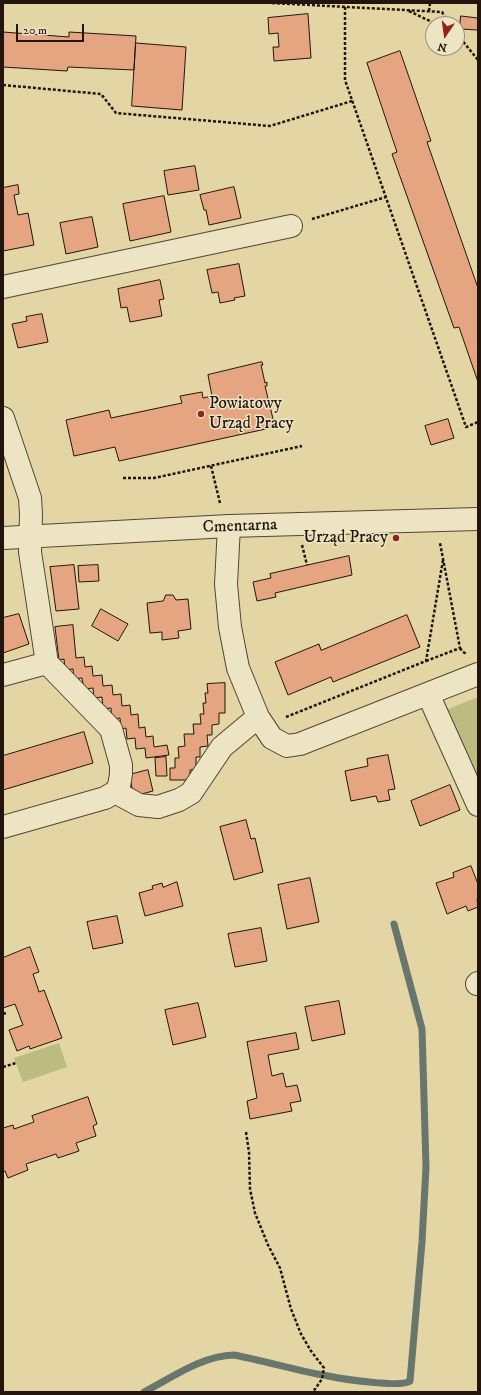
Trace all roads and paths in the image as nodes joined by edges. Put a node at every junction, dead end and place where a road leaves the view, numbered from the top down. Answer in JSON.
{"nodes":[{"id":1,"x":272,"y":3,"type":"edge"},
{"id":2,"x":430,"y":3,"type":"edge"},
{"id":3,"x":345,"y":7,"type":"junction"},
{"id":4,"x":408,"y":10,"type":"junction"},
{"id":5,"x":429,"y":11,"type":"junction"},
{"id":6,"x":444,"y":16,"type":"edge"},
{"id":7,"x":425,"y":18,"type":"edge"},
{"id":8,"x":465,"y":45,"type":"edge"},
{"id":9,"x":478,"y":60,"type":"edge"},
{"id":10,"x":3,"y":85,"type":"edge"},
{"id":11,"x":352,"y":101,"type":"junction"},
{"id":12,"x":386,"y":197,"type":"junction"},
{"id":13,"x":291,"y":226,"type":"joint"},
{"id":14,"x":3,"y":287,"type":"edge"},
{"id":15,"x":3,"y":418,"type":"edge"},
{"id":16,"x":478,"y":422,"type":"edge"},
{"id":17,"x":302,"y":446,"type":"dead end"},
{"id":18,"x":211,"y":466,"type":"junction"},
{"id":19,"x":123,"y":478,"type":"dead end"},
{"id":20,"x":220,"y":504,"type":"dead end"},
{"id":21,"x":478,"y":519,"type":"edge"},
{"id":22,"x":229,"y":526,"type":"junction"},
{"id":23,"x":30,"y":537,"type":"junction"},
{"id":24,"x":3,"y":538,"type":"edge"},
{"id":25,"x":301,"y":539,"type":"dead end"},
{"id":26,"x":439,"y":541,"type":"dead end"},
{"id":27,"x":443,"y":560,"type":"junction"},
{"id":28,"x":307,"y":566,"type":"dead end"},
{"id":29,"x":426,"y":661,"type":"junction"},
{"id":30,"x":47,"y":663,"type":"junction"},
{"id":31,"x":478,"y":674,"type":"edge"},
{"id":32,"x":3,"y":675,"type":"edge"},
{"id":33,"x":428,"y":694,"type":"junction"},
{"id":34,"x":258,"y":717,"type":"junction"},
{"id":35,"x":282,"y":719,"type":"dead end"},
{"id":36,"x":116,"y":792,"type":"junction"},
{"id":37,"x":478,"y":805,"type":"edge"},
{"id":38,"x":3,"y":827,"type":"edge"},
{"id":39,"x":16,"y":1063,"type":"dead end"},
{"id":40,"x":3,"y":1068,"type":"edge"},
{"id":41,"x":246,"y":1132,"type":"dead end"},
{"id":42,"x":313,"y":1392,"type":"edge"}],
"edges":[{"from":1,"to":3,"type":"path"},
{"from":2,"to":5,"type":"path"},
{"from":3,"to":4,"type":"path"},
{"from":3,"to":11,"type":"path"},
{"from":4,"to":5,"type":"path"},
{"from":4,"to":7,"type":"path"},
{"from":5,"to":6,"type":"path"},
{"from":8,"to":9,"type":"path"},
{"from":10,"to":11,"type":"path"},
{"from":11,"to":12,"type":"path"},
{"from":12,"to":13,"type":"path"},
{"from":12,"to":16,"type":"path"},
{"from":13,"to":14,"type":"street"},
{"from":15,"to":23,"type":"street"},
{"from":17,"to":18,"type":"path"},
{"from":18,"to":19,"type":"path"},
{"from":18,"to":20,"type":"path"},
{"from":21,"to":22,"type":"street","name":"Cmentarna"},
{"from":22,"to":23,"type":"street","name":"Cmentarna"},
{"from":22,"to":34,"type":"street"},
{"from":23,"to":24,"type":"street","name":"Cmentarna"},
{"from":23,"to":30,"type":"street"},
{"from":25,"to":28,"type":"path"},
{"from":26,"to":27,"type":"path"},
{"from":27,"to":29,"type":"path"},
{"from":27,"to":29,"type":"path"},
{"from":29,"to":35,"type":"path"},
{"from":30,"to":32,"type":"street"},
{"from":30,"to":36,"type":"street"},
{"from":31,"to":33,"type":"street"},
{"from":33,"to":34,"type":"street"},
{"from":33,"to":37,"type":"street"},
{"from":34,"to":36,"type":"street"},
{"from":36,"to":38,"type":"street"},
{"from":39,"to":40,"type":"path"},
{"from":41,"to":42,"type":"path"}]}
